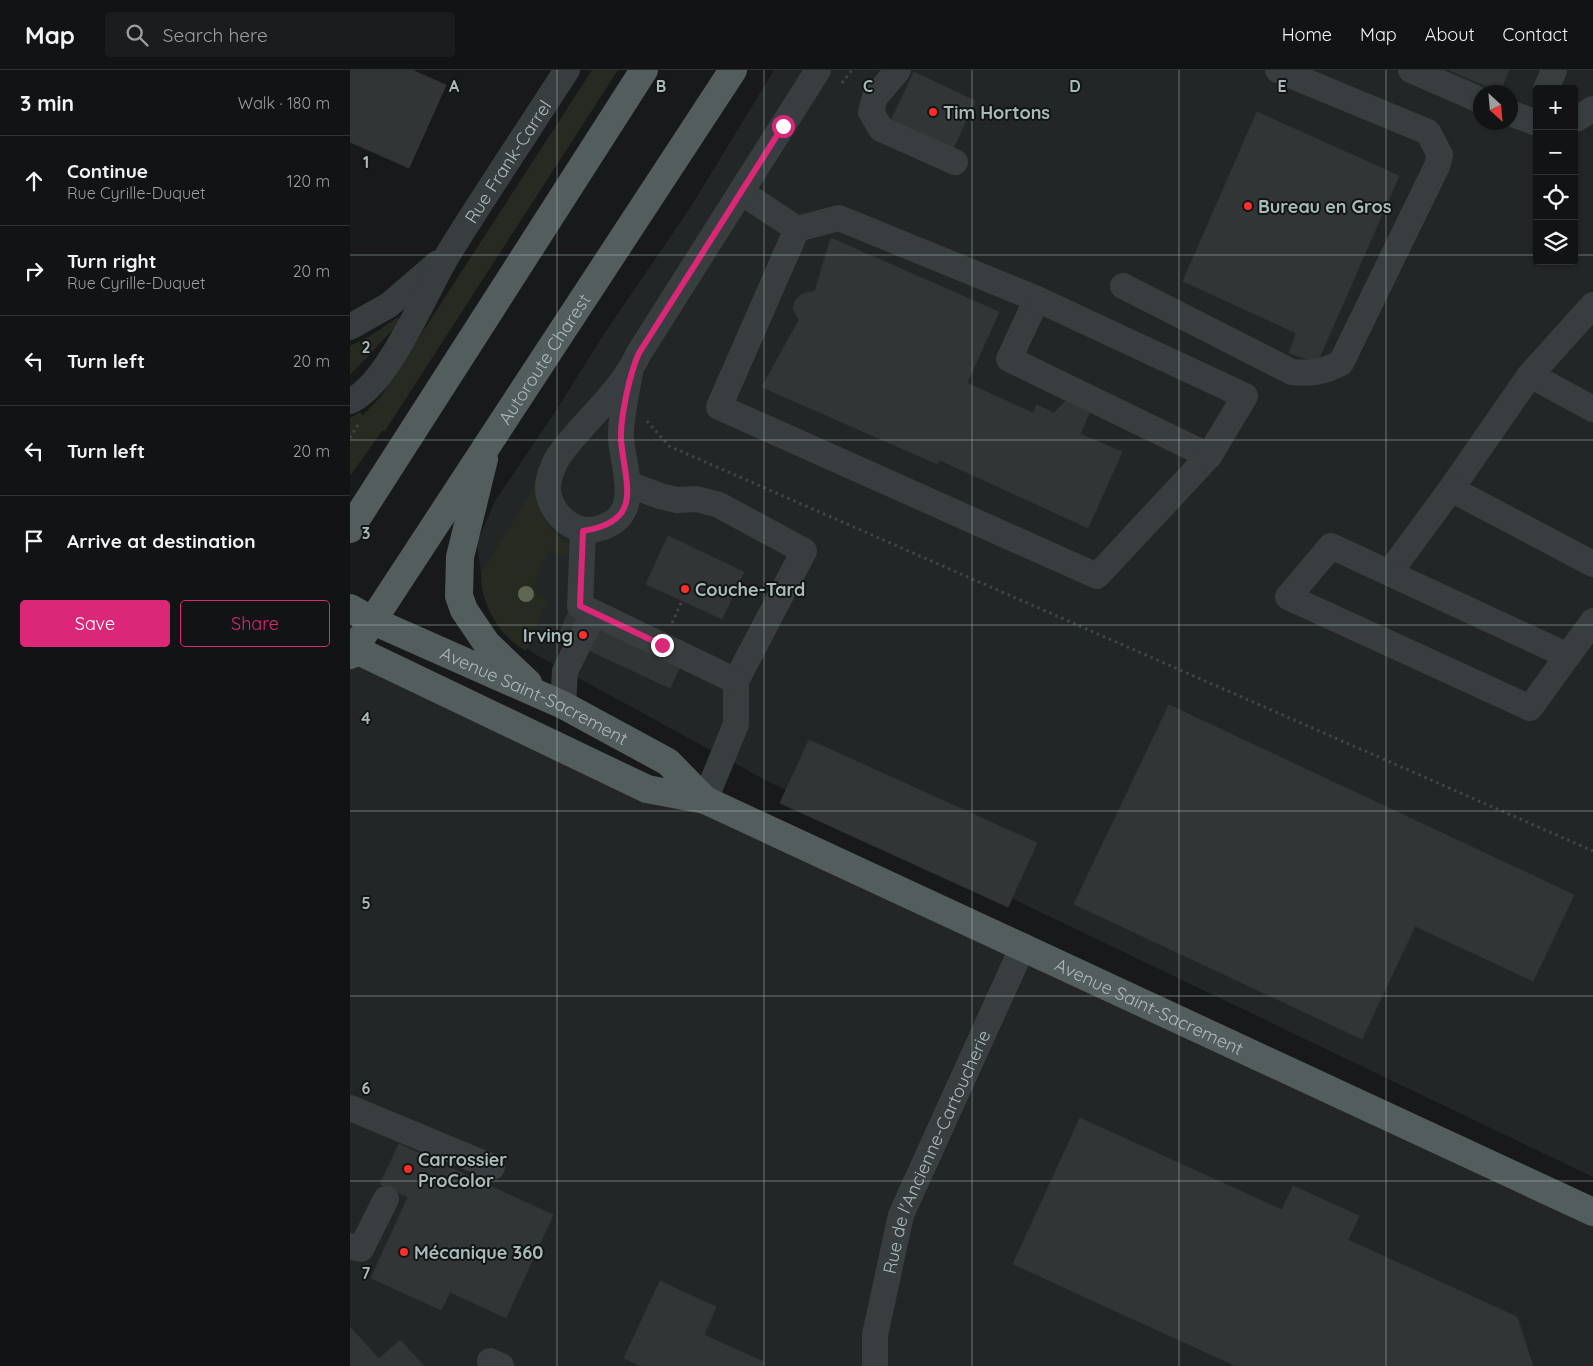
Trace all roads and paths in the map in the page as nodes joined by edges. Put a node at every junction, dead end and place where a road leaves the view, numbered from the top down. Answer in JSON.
{"nodes":[{"id":1,"x":567,"y":70,"type":"edge"},
{"id":2,"x":644,"y":70,"type":"edge"},
{"id":3,"x":734,"y":70,"type":"edge"},
{"id":4,"x":818,"y":70,"type":"edge"},
{"id":5,"x":898,"y":70,"type":"edge"},
{"id":6,"x":1278,"y":70,"type":"edge"},
{"id":7,"x":1411,"y":70,"type":"edge"},
{"id":8,"x":1554,"y":70,"type":"edge"},
{"id":9,"x":1548,"y":85,"type":"edge"},
{"id":10,"x":1473,"y":97,"type":"edge"},
{"id":11,"x":1593,"y":108,"type":"edge"},
{"id":12,"x":1578,"y":117,"type":"edge"},
{"id":13,"x":955,"y":162,"type":"dead end"},
{"id":14,"x":741,"y":192,"type":"junction"},
{"id":15,"x":797,"y":229,"type":"junction"},
{"id":16,"x":448,"y":254,"type":"junction"},
{"id":17,"x":1123,"y":286,"type":"dead end"},
{"id":18,"x":1037,"y":299,"type":"junction"},
{"id":19,"x":1593,"y":304,"type":"edge"},
{"id":20,"x":350,"y":327,"type":"edge"},
{"id":21,"x":630,"y":372,"type":"junction"},
{"id":22,"x":1530,"y":374,"type":"junction"},
{"id":23,"x":350,"y":401,"type":"edge"},
{"id":24,"x":1593,"y":409,"type":"edge"},
{"id":25,"x":487,"y":443,"type":"junction"},
{"id":26,"x":1209,"y":456,"type":"junction"},
{"id":27,"x":628,"y":484,"type":"junction"},
{"id":28,"x":1451,"y":489,"type":"junction"},
{"id":29,"x":350,"y":529,"type":"edge"},
{"id":30,"x":583,"y":531,"type":"junction"},
{"id":31,"x":1593,"y":564,"type":"edge"},
{"id":32,"x":1390,"y":572,"type":"junction"},
{"id":33,"x":594,"y":613,"type":"junction"},
{"id":34,"x":361,"y":615,"type":"edge"},
{"id":35,"x":1593,"y":621,"type":"edge"},
{"id":36,"x":351,"y":650,"type":"edge"},
{"id":37,"x":1568,"y":656,"type":"junction"},
{"id":38,"x":736,"y":681,"type":"junction"},
{"id":39,"x":563,"y":705,"type":"junction"},
{"id":40,"x":705,"y":800,"type":"junction"},
{"id":41,"x":1023,"y":946,"type":"junction"},
{"id":42,"x":352,"y":1112,"type":"edge"},
{"id":43,"x":492,"y":1167,"type":"dead end"},
{"id":44,"x":386,"y":1199,"type":"dead end"},
{"id":45,"x":1593,"y":1212,"type":"edge"},
{"id":46,"x":350,"y":1246,"type":"edge"},
{"id":47,"x":874,"y":1366,"type":"edge"}],
"edges":[{"from":1,"to":16,"type":"street","name":"Rue Frank-Carrel"},
{"from":2,"to":29,"type":"main road"},
{"from":3,"to":25,"type":"main road","name":"Autoroute Charest"},
{"from":4,"to":14,"type":"street"},
{"from":5,"to":13,"type":"street"},
{"from":6,"to":17,"type":"street"},
{"from":7,"to":10,"type":"street"},
{"from":8,"to":9,"type":"street"},
{"from":11,"to":12,"type":"street"},
{"from":14,"to":15,"type":"street"},
{"from":14,"to":21,"type":"street"},
{"from":15,"to":18,"type":"street"},
{"from":15,"to":26,"type":"street"},
{"from":16,"to":20,"type":"street","name":"Rue Frank-Carrel"},
{"from":16,"to":23,"type":"street","name":"Rue Frank-Carrel"},
{"from":18,"to":26,"type":"street"},
{"from":18,"to":26,"type":"street"},
{"from":19,"to":22,"type":"street"},
{"from":21,"to":27,"type":"street"},
{"from":21,"to":30,"type":"street"},
{"from":22,"to":24,"type":"street"},
{"from":22,"to":28,"type":"street"},
{"from":25,"to":34,"type":"main road","name":"Autoroute Charest"},
{"from":25,"to":39,"type":"main road"},
{"from":27,"to":30,"type":"street"},
{"from":27,"to":38,"type":"street"},
{"from":28,"to":31,"type":"street"},
{"from":28,"to":32,"type":"street"},
{"from":30,"to":33,"type":"street"},
{"from":32,"to":37,"type":"street"},
{"from":32,"to":37,"type":"street"},
{"from":33,"to":38,"type":"street"},
{"from":33,"to":39,"type":"street"},
{"from":34,"to":36,"type":"main road","name":"Autoroute Charest"},
{"from":34,"to":39,"type":"main road","name":"Avenue Saint-Sacrement"},
{"from":35,"to":37,"type":"street"},
{"from":36,"to":40,"type":"main road","name":"Avenue Saint-Sacrement"},
{"from":38,"to":40,"type":"street"},
{"from":39,"to":40,"type":"main road","name":"Avenue Saint-Sacrement"},
{"from":40,"to":41,"type":"main road","name":"Avenue Saint-Sacrement"},
{"from":41,"to":45,"type":"main road","name":"Avenue Saint-Sacrement"},
{"from":41,"to":47,"type":"street","name":"Rue de l'Ancienne-Cartoucherie"},
{"from":42,"to":43,"type":"street"},
{"from":44,"to":46,"type":"street"}]}
